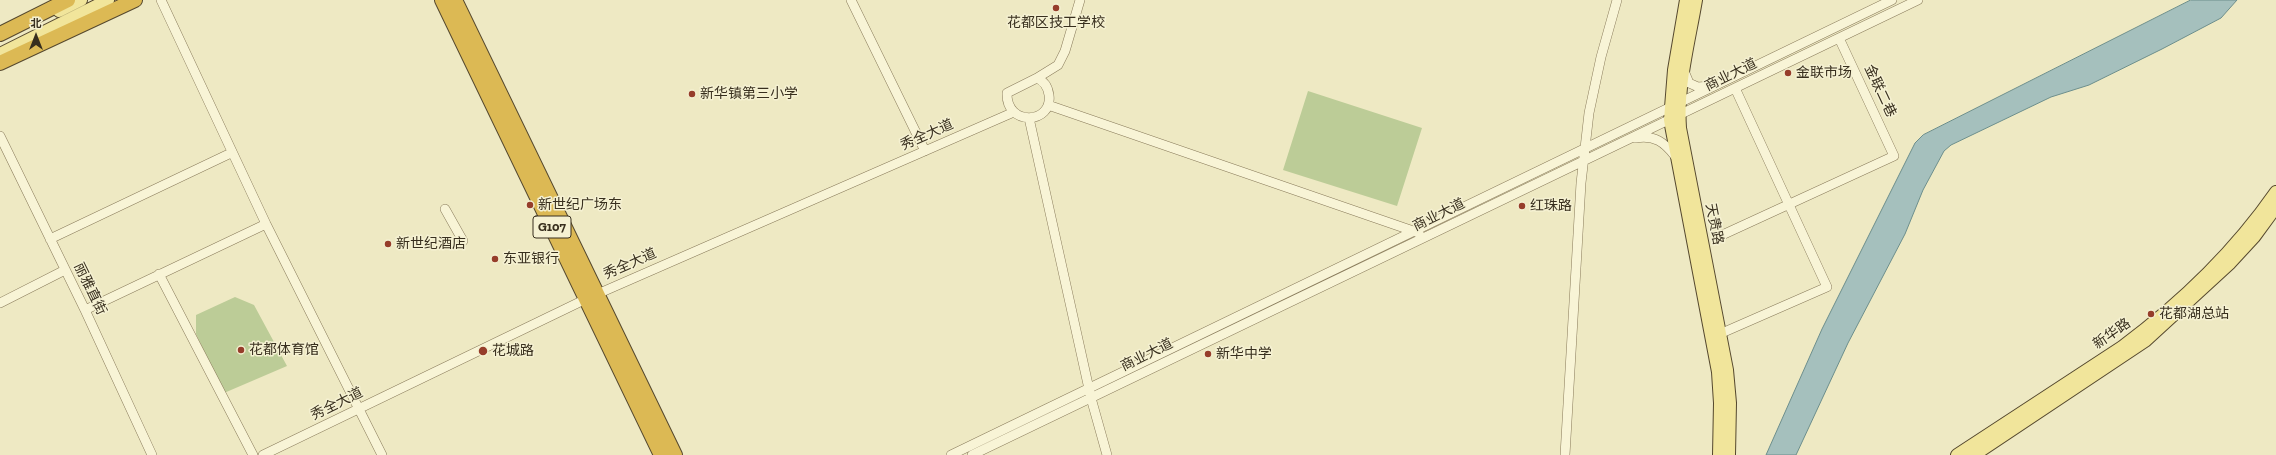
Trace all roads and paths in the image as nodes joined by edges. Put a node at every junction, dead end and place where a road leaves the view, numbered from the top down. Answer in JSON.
{"nodes":[{"id":1,"x":68,"y":0,"type":"edge"},
{"id":2,"x":82,"y":0,"type":"edge"},
{"id":3,"x":96,"y":0,"type":"edge"},
{"id":4,"x":108,"y":0,"type":"edge"},
{"id":5,"x":123,"y":0,"type":"edge"},
{"id":6,"x":135,"y":0,"type":"edge"},
{"id":7,"x":161,"y":0,"type":"edge"},
{"id":8,"x":442,"y":0,"type":"edge"},
{"id":9,"x":455,"y":0,"type":"edge"},
{"id":10,"x":851,"y":0,"type":"edge"},
{"id":11,"x":1080,"y":0,"type":"edge"},
{"id":12,"x":1617,"y":0,"type":"edge"},
{"id":13,"x":1686,"y":0,"type":"edge"},
{"id":14,"x":1696,"y":0,"type":"edge"},
{"id":15,"x":1892,"y":0,"type":"edge"},
{"id":16,"x":1918,"y":0,"type":"edge"},
{"id":17,"x":0,"y":34,"type":"edge"},
{"id":18,"x":1839,"y":38,"type":"junction"},
{"id":19,"x":0,"y":42,"type":"edge"},
{"id":20,"x":0,"y":45,"type":"edge"},
{"id":21,"x":0,"y":54,"type":"edge"},
{"id":22,"x":0,"y":57,"type":"edge"},
{"id":23,"x":0,"y":63,"type":"edge"},
{"id":24,"x":1684,"y":71,"type":"junction"},
{"id":25,"x":1037,"y":78,"type":"junction"},
{"id":26,"x":1716,"y":86,"type":"junction"},
{"id":27,"x":1735,"y":88,"type":"junction"},
{"id":28,"x":1675,"y":104,"type":"junction"},
{"id":29,"x":1048,"y":105,"type":"junction"},
{"id":30,"x":1014,"y":112,"type":"junction"},
{"id":31,"x":1675,"y":117,"type":"junction"},
{"id":32,"x":1029,"y":118,"type":"junction"},
{"id":33,"x":0,"y":136,"type":"edge"},
{"id":34,"x":1629,"y":139,"type":"junction"},
{"id":35,"x":1585,"y":149,"type":"junction"},
{"id":36,"x":925,"y":151,"type":"junction"},
{"id":37,"x":231,"y":153,"type":"junction"},
{"id":38,"x":1676,"y":156,"type":"junction"},
{"id":39,"x":1584,"y":161,"type":"junction"},
{"id":40,"x":2276,"y":192,"type":"edge"},
{"id":41,"x":1789,"y":204,"type":"junction"},
{"id":42,"x":2276,"y":207,"type":"edge"},
{"id":43,"x":445,"y":209,"type":"dead end"},
{"id":44,"x":266,"y":224,"type":"junction"},
{"id":45,"x":1417,"y":232,"type":"junction"},
{"id":46,"x":1428,"y":236,"type":"junction"},
{"id":47,"x":1720,"y":236,"type":"dead end"},
{"id":48,"x":50,"y":239,"type":"junction"},
{"id":49,"x":463,"y":241,"type":"dead end"},
{"id":50,"x":65,"y":270,"type":"junction"},
{"id":51,"x":160,"y":274,"type":"junction"},
{"id":52,"x":592,"y":296,"type":"junction"},
{"id":53,"x":0,"y":303,"type":"edge"},
{"id":54,"x":85,"y":310,"type":"junction"},
{"id":55,"x":1717,"y":336,"type":"junction"},
{"id":56,"x":1090,"y":393,"type":"junction"},
{"id":57,"x":359,"y":409,"type":"junction"},
{"id":58,"x":152,"y":455,"type":"edge"},
{"id":59,"x":253,"y":455,"type":"edge"},
{"id":60,"x":263,"y":455,"type":"edge"},
{"id":61,"x":382,"y":455,"type":"edge"},
{"id":62,"x":661,"y":455,"type":"edge"},
{"id":63,"x":675,"y":455,"type":"edge"},
{"id":64,"x":951,"y":455,"type":"edge"},
{"id":65,"x":972,"y":455,"type":"edge"},
{"id":66,"x":1107,"y":455,"type":"edge"},
{"id":67,"x":1565,"y":455,"type":"edge"},
{"id":68,"x":1719,"y":455,"type":"edge"},
{"id":69,"x":1729,"y":455,"type":"edge"},
{"id":70,"x":1957,"y":455,"type":"edge"},
{"id":71,"x":1974,"y":455,"type":"edge"}],
"edges":[{"from":1,"to":17,"type":"highway"},
{"from":2,"to":19,"type":"main road"},
{"from":3,"to":20,"type":"main road"},
{"from":4,"to":21,"type":"main road"},
{"from":5,"to":22,"type":"main road"},
{"from":6,"to":23,"type":"highway"},
{"from":7,"to":37,"type":"street"},
{"from":8,"to":52,"type":"highway","number":"G107"},
{"from":9,"to":52,"type":"highway","number":"G107"},
{"from":10,"to":36,"type":"street"},
{"from":11,"to":25,"type":"street"},
{"from":12,"to":35,"type":"street"},
{"from":13,"to":28,"type":"main road","name":"天贵路"},
{"from":14,"to":24,"type":"main road","name":"天贵路"},
{"from":15,"to":26,"type":"street","name":"商业大道"},
{"from":16,"to":18,"type":"street","name":"商业大道"},
{"from":18,"to":27,"type":"street","name":"商业大道"},
{"from":18,"to":41,"type":"street","name":"金联二巷"},
{"from":24,"to":26,"type":"street"},
{"from":24,"to":28,"type":"main road","name":"天贵路"},
{"from":25,"to":29,"type":"street"},
{"from":25,"to":30,"type":"street"},
{"from":26,"to":28,"type":"street","name":"商业大道"},
{"from":27,"to":31,"type":"street","name":"商业大道"},
{"from":27,"to":41,"type":"street"},
{"from":28,"to":31,"type":"main road","name":"天贵路"},
{"from":28,"to":35,"type":"street","name":"商业大道"},
{"from":29,"to":32,"type":"street"},
{"from":29,"to":45,"type":"street"},
{"from":30,"to":32,"type":"street"},
{"from":30,"to":36,"type":"street","name":"秀全大道"},
{"from":31,"to":34,"type":"street","name":"商业大道"},
{"from":31,"to":38,"type":"main road","name":"天贵路"},
{"from":31,"to":55,"type":"main road","name":"天贵路"},
{"from":32,"to":56,"type":"street"},
{"from":33,"to":48,"type":"street","name":"丽雅直街"},
{"from":34,"to":38,"type":"street"},
{"from":34,"to":39,"type":"street","name":"商业大道"},
{"from":35,"to":39,"type":"street"},
{"from":35,"to":45,"type":"street","name":"商业大道"},
{"from":36,"to":52,"type":"street","name":"秀全大道"},
{"from":37,"to":44,"type":"street"},
{"from":37,"to":48,"type":"street"},
{"from":38,"to":55,"type":"main road","name":"天贵路"},
{"from":39,"to":46,"type":"street","name":"商业大道"},
{"from":39,"to":67,"type":"street"},
{"from":40,"to":70,"type":"main road","name":"新华路"},
{"from":41,"to":47,"type":"street"},
{"from":41,"to":55,"type":"street"},
{"from":42,"to":71,"type":"main road","name":"新华路"},
{"from":43,"to":49,"type":"street"},
{"from":44,"to":51,"type":"street"},
{"from":44,"to":57,"type":"street"},
{"from":45,"to":46,"type":"street"},
{"from":45,"to":56,"type":"street","name":"商业大道"},
{"from":46,"to":56,"type":"street","name":"商业大道"},
{"from":48,"to":50,"type":"street","name":"丽雅直街"},
{"from":50,"to":53,"type":"street"},
{"from":50,"to":54,"type":"street","name":"丽雅直街"},
{"from":51,"to":54,"type":"street"},
{"from":51,"to":59,"type":"street"},
{"from":52,"to":57,"type":"street","name":"秀全大道"},
{"from":52,"to":62,"type":"highway","number":"G107"},
{"from":52,"to":63,"type":"highway","number":"G107"},
{"from":54,"to":58,"type":"street","name":"丽雅直街"},
{"from":55,"to":68,"type":"main road","name":"天贵路"},
{"from":55,"to":69,"type":"main road","name":"天贵路"},
{"from":56,"to":64,"type":"street","name":"商业大道"},
{"from":56,"to":65,"type":"street","name":"商业大道"},
{"from":56,"to":66,"type":"street"},
{"from":57,"to":60,"type":"street","name":"秀全大道"},
{"from":57,"to":61,"type":"street"}]}
